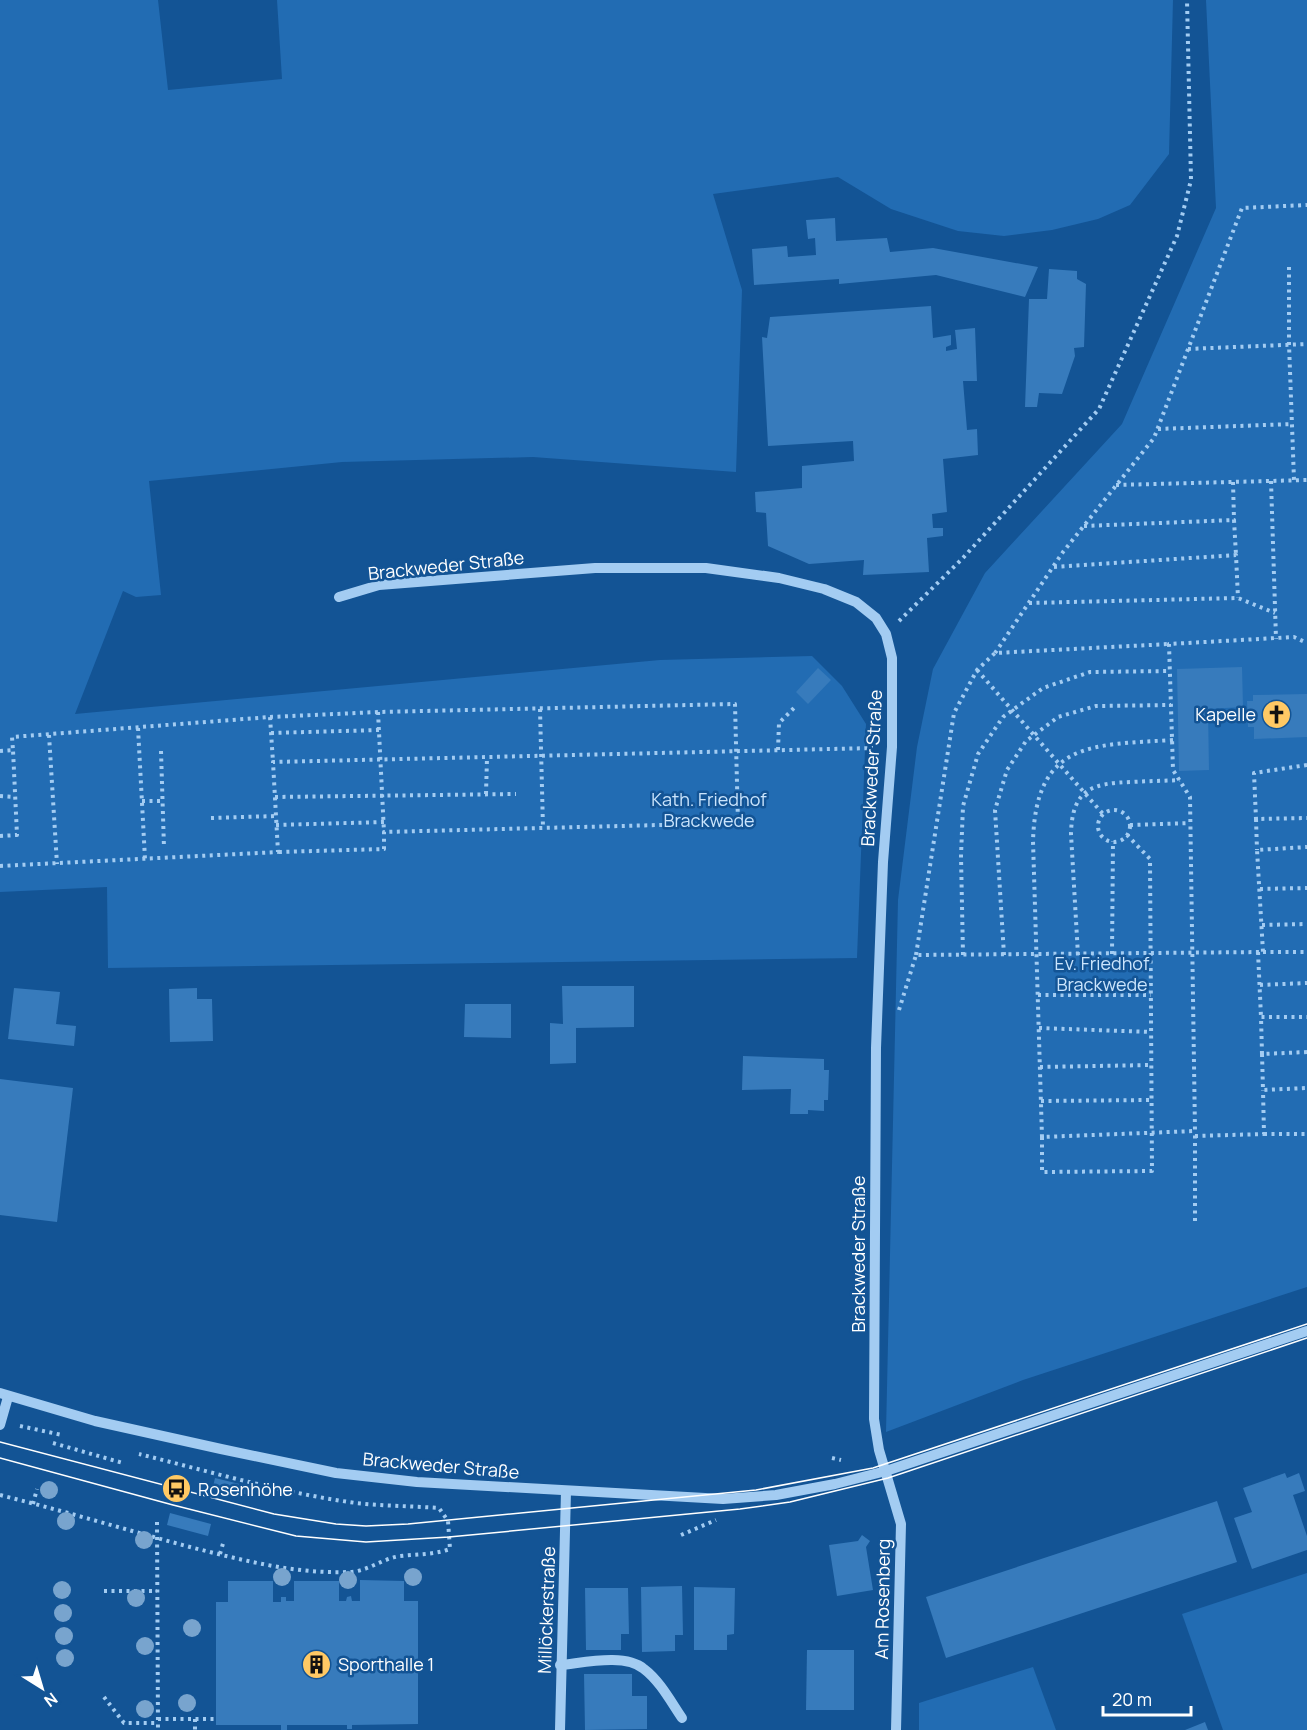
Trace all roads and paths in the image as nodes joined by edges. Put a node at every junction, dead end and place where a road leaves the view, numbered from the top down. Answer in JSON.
{"nodes":[{"id":1,"x":1187,"y":0,"type":"edge"},
{"id":2,"x":1307,"y":205,"type":"edge"},
{"id":3,"x":1289,"y":267,"type":"dead end"},
{"id":4,"x":1289,"y":344,"type":"junction"},
{"id":5,"x":1307,"y":344,"type":"edge"},
{"id":6,"x":1188,"y":349,"type":"junction"},
{"id":7,"x":1292,"y":424,"type":"junction"},
{"id":8,"x":1157,"y":429,"type":"junction"},
{"id":9,"x":1294,"y":480,"type":"junction"},
{"id":10,"x":1307,"y":480,"type":"edge"},
{"id":11,"x":1271,"y":481,"type":"junction"},
{"id":12,"x":1233,"y":482,"type":"junction"},
{"id":13,"x":1115,"y":485,"type":"junction"},
{"id":14,"x":1234,"y":520,"type":"junction"},
{"id":15,"x":1083,"y":526,"type":"junction"},
{"id":16,"x":1236,"y":555,"type":"junction"},
{"id":17,"x":1053,"y":567,"type":"junction"},
{"id":18,"x":339,"y":597,"type":"dead end"},
{"id":19,"x":1238,"y":598,"type":"junction"},
{"id":20,"x":1029,"y":603,"type":"junction"},
{"id":21,"x":1275,"y":614,"type":"junction"},
{"id":22,"x":886,"y":634,"type":"junction"},
{"id":23,"x":1276,"y":639,"type":"junction"},
{"id":24,"x":1307,"y":643,"type":"edge"},
{"id":25,"x":1169,"y":644,"type":"junction"},
{"id":26,"x":995,"y":653,"type":"junction"},
{"id":27,"x":977,"y":670,"type":"junction"},
{"id":28,"x":1170,"y":671,"type":"junction"},
{"id":29,"x":1171,"y":705,"type":"junction"},
{"id":30,"x":794,"y":708,"type":"dead end"},
{"id":31,"x":540,"y":709,"type":"junction"},
{"id":32,"x":1012,"y":711,"type":"junction"},
{"id":33,"x":378,"y":712,"type":"junction"},
{"id":34,"x":270,"y":717,"type":"junction"},
{"id":35,"x":138,"y":728,"type":"junction"},
{"id":36,"x":379,"y":730,"type":"junction"},
{"id":37,"x":271,"y":733,"type":"junction"},
{"id":38,"x":50,"y":735,"type":"junction"},
{"id":39,"x":1034,"y":735,"type":"junction"},
{"id":40,"x":1173,"y":740,"type":"junction"},
{"id":41,"x":892,"y":747,"type":"junction"},
{"id":42,"x":13,"y":750,"type":"junction"},
{"id":43,"x":778,"y":750,"type":"junction"},
{"id":44,"x":161,"y":751,"type":"dead end"},
{"id":45,"x":0,"y":752,"type":"edge"},
{"id":46,"x":736,"y":752,"type":"junction"},
{"id":47,"x":542,"y":756,"type":"junction"},
{"id":48,"x":487,"y":758,"type":"junction"},
{"id":49,"x":381,"y":760,"type":"junction"},
{"id":50,"x":273,"y":762,"type":"junction"},
{"id":51,"x":1060,"y":765,"type":"junction"},
{"id":52,"x":1307,"y":765,"type":"edge"},
{"id":53,"x":1180,"y":780,"type":"junction"},
{"id":54,"x":486,"y":794,"type":"junction"},
{"id":55,"x":516,"y":794,"type":"dead end"},
{"id":56,"x":1085,"y":794,"type":"junction"},
{"id":57,"x":0,"y":796,"type":"edge"},
{"id":58,"x":382,"y":796,"type":"junction"},
{"id":59,"x":15,"y":797,"type":"junction"},
{"id":60,"x":275,"y":797,"type":"junction"},
{"id":61,"x":142,"y":801,"type":"junction"},
{"id":62,"x":162,"y":801,"type":"junction"},
{"id":63,"x":1103,"y":814,"type":"junction"},
{"id":64,"x":276,"y":816,"type":"junction"},
{"id":65,"x":211,"y":818,"type":"dead end"},
{"id":66,"x":1307,"y":818,"type":"edge"},
{"id":67,"x":1256,"y":819,"type":"junction"},
{"id":68,"x":384,"y":822,"type":"junction"},
{"id":69,"x":1190,"y":823,"type":"junction"},
{"id":70,"x":276,"y":825,"type":"junction"},
{"id":71,"x":1130,"y":825,"type":"junction"},
{"id":72,"x":543,"y":828,"type":"junction"},
{"id":73,"x":384,"y":832,"type":"junction"},
{"id":74,"x":1126,"y":835,"type":"junction"},
{"id":75,"x":0,"y":836,"type":"edge"},
{"id":76,"x":1113,"y":841,"type":"junction"},
{"id":77,"x":1307,"y":847,"type":"edge"},
{"id":78,"x":164,"y":848,"type":"dead end"},
{"id":79,"x":1257,"y":850,"type":"junction"},
{"id":80,"x":278,"y":852,"type":"junction"},
{"id":81,"x":145,"y":859,"type":"junction"},
{"id":82,"x":57,"y":864,"type":"junction"},
{"id":83,"x":0,"y":866,"type":"edge"},
{"id":84,"x":1307,"y":888,"type":"edge"},
{"id":85,"x":1260,"y":889,"type":"junction"},
{"id":86,"x":1307,"y":924,"type":"edge"},
{"id":87,"x":1262,"y":925,"type":"junction"},
{"id":88,"x":1261,"y":952,"type":"junction"},
{"id":89,"x":1307,"y":952,"type":"edge"},
{"id":90,"x":1150,"y":953,"type":"junction"},
{"id":91,"x":1192,"y":953,"type":"junction"},
{"id":92,"x":1112,"y":954,"type":"junction"},
{"id":93,"x":916,"y":955,"type":"junction"},
{"id":94,"x":963,"y":955,"type":"junction"},
{"id":95,"x":1004,"y":955,"type":"junction"},
{"id":96,"x":1036,"y":955,"type":"junction"},
{"id":97,"x":1078,"y":955,"type":"junction"},
{"id":98,"x":1307,"y":983,"type":"edge"},
{"id":99,"x":1259,"y":985,"type":"junction"},
{"id":100,"x":1038,"y":995,"type":"junction"},
{"id":101,"x":1151,"y":995,"type":"junction"},
{"id":102,"x":897,"y":1013,"type":"dead end"},
{"id":103,"x":1261,"y":1017,"type":"junction"},
{"id":104,"x":1307,"y":1017,"type":"edge"},
{"id":105,"x":1039,"y":1028,"type":"junction"},
{"id":106,"x":1151,"y":1032,"type":"junction"},
{"id":107,"x":1307,"y":1052,"type":"edge"},
{"id":108,"x":1262,"y":1054,"type":"junction"},
{"id":109,"x":1151,"y":1065,"type":"junction"},
{"id":110,"x":1040,"y":1067,"type":"junction"},
{"id":111,"x":1307,"y":1088,"type":"edge"},
{"id":112,"x":1263,"y":1090,"type":"junction"},
{"id":113,"x":1151,"y":1100,"type":"junction"},
{"id":114,"x":1041,"y":1101,"type":"junction"},
{"id":115,"x":1152,"y":1132,"type":"junction"},
{"id":116,"x":1195,"y":1133,"type":"junction"},
{"id":117,"x":1264,"y":1134,"type":"junction"},
{"id":118,"x":1307,"y":1134,"type":"edge"},
{"id":119,"x":1042,"y":1137,"type":"junction"},
{"id":120,"x":1195,"y":1221,"type":"dead end"},
{"id":121,"x":1307,"y":1331,"type":"edge"},
{"id":122,"x":4,"y":1395,"type":"edge"},
{"id":123,"x":1,"y":1423,"type":"edge"},
{"id":124,"x":63,"y":1435,"type":"dead end"},
{"id":125,"x":53,"y":1443,"type":"dead end"},
{"id":126,"x":130,"y":1452,"type":"dead end"},
{"id":127,"x":123,"y":1463,"type":"dead end"},
{"id":128,"x":885,"y":1471,"type":"junction"},
{"id":129,"x":37,"y":1489,"type":"dead end"},
{"id":130,"x":566,"y":1491,"type":"junction"},
{"id":131,"x":0,"y":1495,"type":"edge"},
{"id":132,"x":33,"y":1504,"type":"junction"},
{"id":133,"x":157,"y":1522,"type":"dead end"},
{"id":134,"x":157,"y":1538,"type":"junction"},
{"id":135,"x":224,"y":1540,"type":"dead end"},
{"id":136,"x":220,"y":1554,"type":"junction"},
{"id":137,"x":104,"y":1591,"type":"dead end"},
{"id":138,"x":157,"y":1591,"type":"junction"},
{"id":139,"x":560,"y":1665,"type":"junction"},
{"id":140,"x":104,"y":1697,"type":"dead end"},
{"id":141,"x":682,"y":1718,"type":"dead end"},
{"id":142,"x":195,"y":1719,"type":"junction"},
{"id":143,"x":216,"y":1719,"type":"dead end"},
{"id":144,"x":158,"y":1721,"type":"junction"},
{"id":145,"x":158,"y":1730,"type":"edge"},
{"id":146,"x":195,"y":1730,"type":"edge"},
{"id":147,"x":560,"y":1730,"type":"edge"},
{"id":148,"x":896,"y":1730,"type":"edge"}],
"edges":[{"from":1,"to":22,"type":"path"},
{"from":2,"to":6,"type":"path"},
{"from":3,"to":4,"type":"path"},
{"from":4,"to":5,"type":"path"},
{"from":4,"to":6,"type":"path"},
{"from":4,"to":7,"type":"path"},
{"from":6,"to":8,"type":"path"},
{"from":7,"to":8,"type":"path"},
{"from":7,"to":9,"type":"path"},
{"from":8,"to":13,"type":"path"},
{"from":9,"to":10,"type":"path"},
{"from":9,"to":11,"type":"path"},
{"from":11,"to":12,"type":"path"},
{"from":11,"to":21,"type":"path"},
{"from":12,"to":13,"type":"path"},
{"from":12,"to":14,"type":"path"},
{"from":13,"to":15,"type":"path"},
{"from":14,"to":15,"type":"path"},
{"from":14,"to":16,"type":"path"},
{"from":15,"to":17,"type":"path"},
{"from":16,"to":17,"type":"path"},
{"from":16,"to":19,"type":"path"},
{"from":17,"to":20,"type":"path"},
{"from":18,"to":22,"type":"street","name":"Brackweder Straße"},
{"from":19,"to":20,"type":"path"},
{"from":19,"to":21,"type":"path"},
{"from":20,"to":26,"type":"path"},
{"from":21,"to":23,"type":"path"},
{"from":22,"to":41,"type":"street","name":"Brackweder Straße"},
{"from":23,"to":24,"type":"path"},
{"from":23,"to":25,"type":"path"},
{"from":25,"to":26,"type":"path"},
{"from":25,"to":28,"type":"path"},
{"from":26,"to":27,"type":"path"},
{"from":27,"to":32,"type":"path"},
{"from":27,"to":93,"type":"path"},
{"from":28,"to":29,"type":"path"},
{"from":28,"to":32,"type":"path"},
{"from":29,"to":39,"type":"path"},
{"from":29,"to":40,"type":"path"},
{"from":30,"to":43,"type":"path"},
{"from":31,"to":33,"type":"path"},
{"from":31,"to":46,"type":"path"},
{"from":31,"to":47,"type":"path"},
{"from":32,"to":39,"type":"path"},
{"from":32,"to":94,"type":"path"},
{"from":33,"to":34,"type":"path"},
{"from":33,"to":36,"type":"path"},
{"from":34,"to":35,"type":"path"},
{"from":34,"to":37,"type":"path"},
{"from":35,"to":38,"type":"path"},
{"from":35,"to":61,"type":"path"},
{"from":36,"to":37,"type":"path"},
{"from":36,"to":49,"type":"path"},
{"from":37,"to":50,"type":"path"},
{"from":38,"to":42,"type":"path"},
{"from":38,"to":82,"type":"path"},
{"from":39,"to":51,"type":"path"},
{"from":39,"to":95,"type":"path"},
{"from":40,"to":51,"type":"path"},
{"from":40,"to":53,"type":"path"},
{"from":41,"to":43,"type":"path"},
{"from":41,"to":128,"type":"street","name":"Brackweder Straße"},
{"from":42,"to":45,"type":"path"},
{"from":42,"to":59,"type":"path"},
{"from":43,"to":46,"type":"path"},
{"from":44,"to":62,"type":"path"},
{"from":46,"to":47,"type":"path"},
{"from":46,"to":72,"type":"path"},
{"from":47,"to":48,"type":"path"},
{"from":47,"to":72,"type":"path"},
{"from":48,"to":49,"type":"path"},
{"from":48,"to":54,"type":"path"},
{"from":49,"to":50,"type":"path"},
{"from":49,"to":58,"type":"path"},
{"from":50,"to":60,"type":"path"},
{"from":51,"to":56,"type":"path"},
{"from":51,"to":96,"type":"path"},
{"from":52,"to":67,"type":"path"},
{"from":53,"to":56,"type":"path"},
{"from":53,"to":69,"type":"path"},
{"from":54,"to":55,"type":"path"},
{"from":54,"to":58,"type":"path"},
{"from":56,"to":63,"type":"path"},
{"from":56,"to":97,"type":"path"},
{"from":57,"to":59,"type":"path"},
{"from":58,"to":60,"type":"path"},
{"from":58,"to":68,"type":"path"},
{"from":59,"to":75,"type":"path"},
{"from":60,"to":64,"type":"path"},
{"from":61,"to":62,"type":"path"},
{"from":61,"to":81,"type":"path"},
{"from":62,"to":78,"type":"path"},
{"from":63,"to":71,"type":"path"},
{"from":63,"to":76,"type":"path"},
{"from":64,"to":65,"type":"path"},
{"from":64,"to":70,"type":"path"},
{"from":66,"to":67,"type":"path"},
{"from":67,"to":79,"type":"path"},
{"from":68,"to":70,"type":"path"},
{"from":68,"to":73,"type":"path"},
{"from":69,"to":71,"type":"path"},
{"from":69,"to":91,"type":"path"},
{"from":70,"to":80,"type":"path"},
{"from":71,"to":74,"type":"path"},
{"from":72,"to":73,"type":"path"},
{"from":73,"to":80,"type":"path"},
{"from":74,"to":76,"type":"path"},
{"from":74,"to":90,"type":"path"},
{"from":76,"to":92,"type":"path"},
{"from":77,"to":79,"type":"path"},
{"from":79,"to":85,"type":"path"},
{"from":80,"to":81,"type":"path"},
{"from":81,"to":82,"type":"path"},
{"from":82,"to":83,"type":"path"},
{"from":84,"to":85,"type":"path"},
{"from":85,"to":87,"type":"path"},
{"from":86,"to":87,"type":"path"},
{"from":87,"to":88,"type":"path"},
{"from":88,"to":89,"type":"path"},
{"from":88,"to":91,"type":"path"},
{"from":88,"to":99,"type":"path"},
{"from":90,"to":91,"type":"path"},
{"from":90,"to":92,"type":"path"},
{"from":90,"to":101,"type":"path"},
{"from":91,"to":116,"type":"path"},
{"from":92,"to":97,"type":"path"},
{"from":93,"to":94,"type":"path"},
{"from":93,"to":102,"type":"path"},
{"from":94,"to":95,"type":"path"},
{"from":95,"to":96,"type":"path"},
{"from":96,"to":97,"type":"path"},
{"from":96,"to":100,"type":"path"},
{"from":98,"to":99,"type":"path"},
{"from":99,"to":103,"type":"path"},
{"from":100,"to":101,"type":"path"},
{"from":100,"to":105,"type":"path"},
{"from":101,"to":106,"type":"path"},
{"from":103,"to":104,"type":"path"},
{"from":103,"to":108,"type":"path"},
{"from":105,"to":106,"type":"path"},
{"from":105,"to":110,"type":"path"},
{"from":106,"to":109,"type":"path"},
{"from":107,"to":108,"type":"path"},
{"from":108,"to":112,"type":"path"},
{"from":109,"to":110,"type":"path"},
{"from":109,"to":113,"type":"path"},
{"from":110,"to":114,"type":"path"},
{"from":111,"to":112,"type":"path"},
{"from":112,"to":117,"type":"path"},
{"from":113,"to":114,"type":"path"},
{"from":113,"to":115,"type":"path"},
{"from":114,"to":119,"type":"path"},
{"from":115,"to":116,"type":"path"},
{"from":115,"to":119,"type":"path"},
{"from":115,"to":119,"type":"path"},
{"from":116,"to":117,"type":"path"},
{"from":116,"to":120,"type":"path"},
{"from":117,"to":118,"type":"path"},
{"from":121,"to":128,"type":"street","name":"Brackweder Straße"},
{"from":122,"to":123,"type":"street"},
{"from":122,"to":130,"type":"street","name":"Brackweder Straße"},
{"from":123,"to":124,"type":"path"},
{"from":125,"to":127,"type":"path"},
{"from":126,"to":136,"type":"path"},
{"from":128,"to":130,"type":"street","name":"Brackweder Straße"},
{"from":128,"to":148,"type":"street","name":"Am Rosenberg"},
{"from":129,"to":132,"type":"path"},
{"from":130,"to":139,"type":"street","name":"Millöckerstraße"},
{"from":131,"to":132,"type":"path"},
{"from":132,"to":134,"type":"path"},
{"from":133,"to":134,"type":"path"},
{"from":134,"to":136,"type":"path"},
{"from":134,"to":138,"type":"path"},
{"from":135,"to":136,"type":"path"},
{"from":137,"to":138,"type":"path"},
{"from":138,"to":144,"type":"path"},
{"from":139,"to":141,"type":"street"},
{"from":139,"to":147,"type":"street","name":"Millöckerstraße"},
{"from":140,"to":144,"type":"path"},
{"from":142,"to":143,"type":"path"},
{"from":142,"to":144,"type":"path"},
{"from":142,"to":146,"type":"path"},
{"from":144,"to":145,"type":"path"}]}
